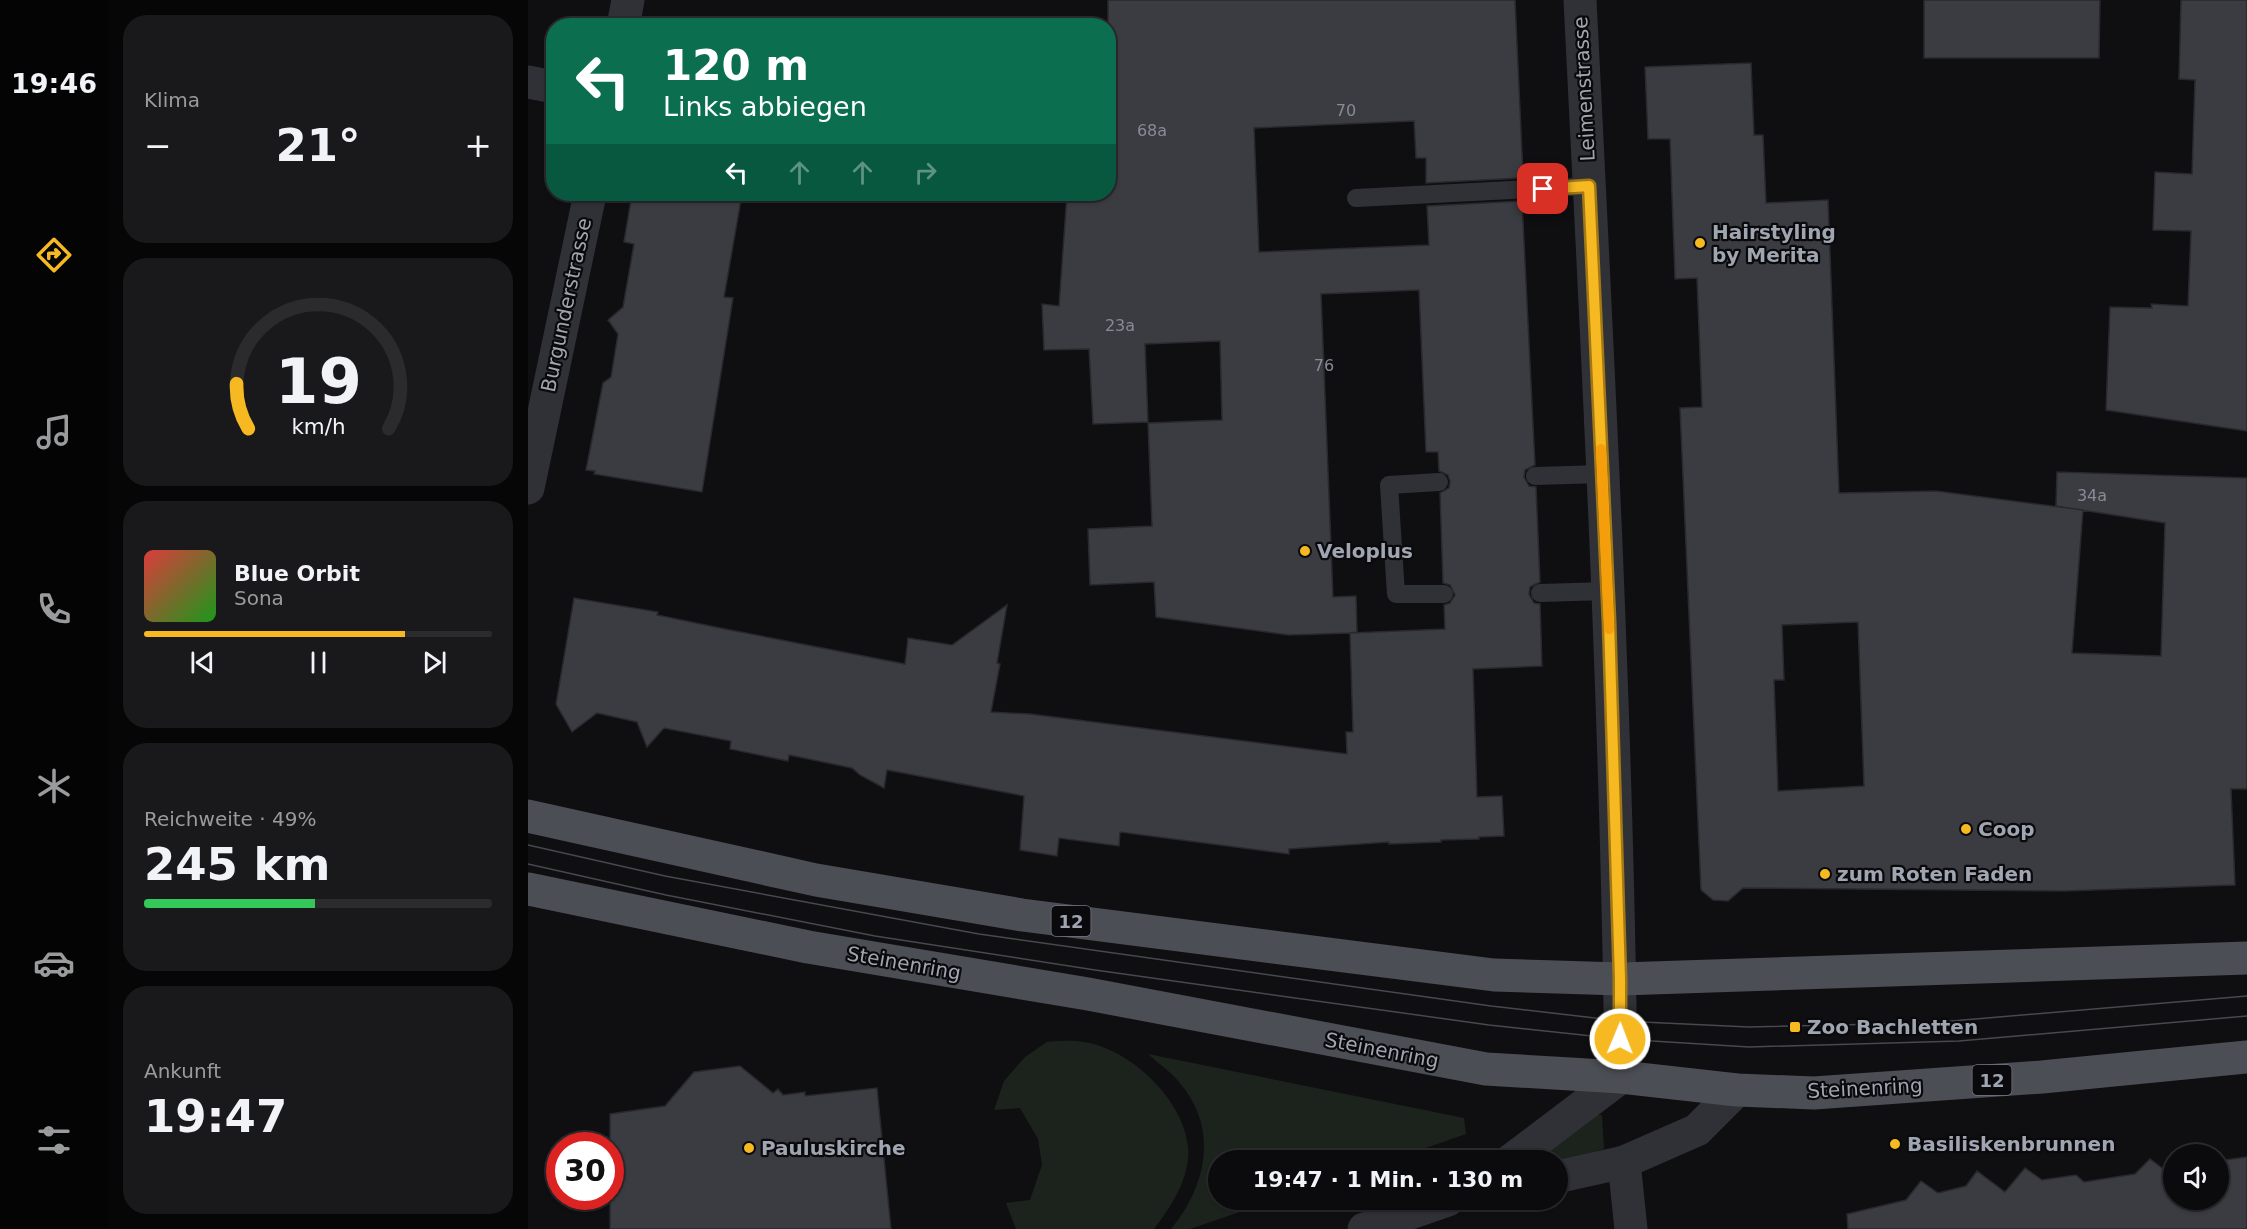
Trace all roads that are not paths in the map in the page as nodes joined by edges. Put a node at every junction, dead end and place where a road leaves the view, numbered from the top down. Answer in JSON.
{"nodes":[{"id":1,"x":628,"y":0,"type":"edge"},
{"id":2,"x":1580,"y":0,"type":"edge"},
{"id":3,"x":625,"y":18,"type":"edge"},
{"id":4,"x":528,"y":82,"type":"edge"},
{"id":5,"x":546,"y":85,"type":"edge"},
{"id":6,"x":1589,"y":186,"type":"junction"},
{"id":7,"x":1356,"y":198,"type":"dead end"},
{"id":8,"x":589,"y":201,"type":"edge"},
{"id":9,"x":1602,"y":474,"type":"junction"},
{"id":10,"x":1535,"y":476,"type":"dead end"},
{"id":11,"x":1440,"y":482,"type":"dead end"},
{"id":12,"x":528,"y":488,"type":"edge"},
{"id":13,"x":1607,"y":591,"type":"junction"},
{"id":14,"x":1540,"y":593,"type":"dead end"},
{"id":15,"x":1444,"y":594,"type":"dead end"},
{"id":16,"x":528,"y":816,"type":"edge"},
{"id":17,"x":528,"y":889,"type":"edge"},
{"id":18,"x":2247,"y":958,"type":"edge"},
{"id":19,"x":1620,"y":979,"type":"junction"},
{"id":20,"x":2247,"y":1057,"type":"edge"},
{"id":21,"x":1621,"y":1077,"type":"junction"},
{"id":22,"x":1737,"y":1090,"type":"junction"},
{"id":23,"x":1525,"y":1150,"type":"edge"},
{"id":24,"x":1624,"y":1162,"type":"junction"},
{"id":25,"x":1568,"y":1175,"type":"edge"},
{"id":26,"x":1419,"y":1210,"type":"edge"},
{"id":27,"x":1364,"y":1229,"type":"edge"},
{"id":28,"x":1630,"y":1229,"type":"edge"}],
"edges":[{"from":1,"to":3,"type":"street"},
{"from":2,"to":6,"type":"street","name":"Leimenstrasse"},
{"from":4,"to":5,"type":"street"},
{"from":6,"to":7,"type":"lane"},
{"from":6,"to":9,"type":"street","name":"Leimenstrasse"},
{"from":8,"to":12,"type":"street","name":"Burgunderstrasse"},
{"from":9,"to":10,"type":"lane"},
{"from":9,"to":13,"type":"street","name":"Leimenstrasse"},
{"from":11,"to":15,"type":"lane"},
{"from":13,"to":14,"type":"lane"},
{"from":13,"to":19,"type":"street","name":"Leimenstrasse"},
{"from":16,"to":19,"type":"main road","number":"12"},
{"from":17,"to":21,"type":"main road","name":"Steinenring","number":"12"},
{"from":18,"to":19,"type":"main road","number":"12"},
{"from":19,"to":21,"type":"street","name":"Leimenstrasse"},
{"from":20,"to":22,"type":"main road","name":"Steinenring","number":"12"},
{"from":21,"to":22,"type":"main road","name":"Steinenring","number":"12"},
{"from":21,"to":23,"type":"street"},
{"from":22,"to":24,"type":"street"},
{"from":24,"to":25,"type":"street"},
{"from":24,"to":28,"type":"street"},
{"from":26,"to":27,"type":"street"}]}
